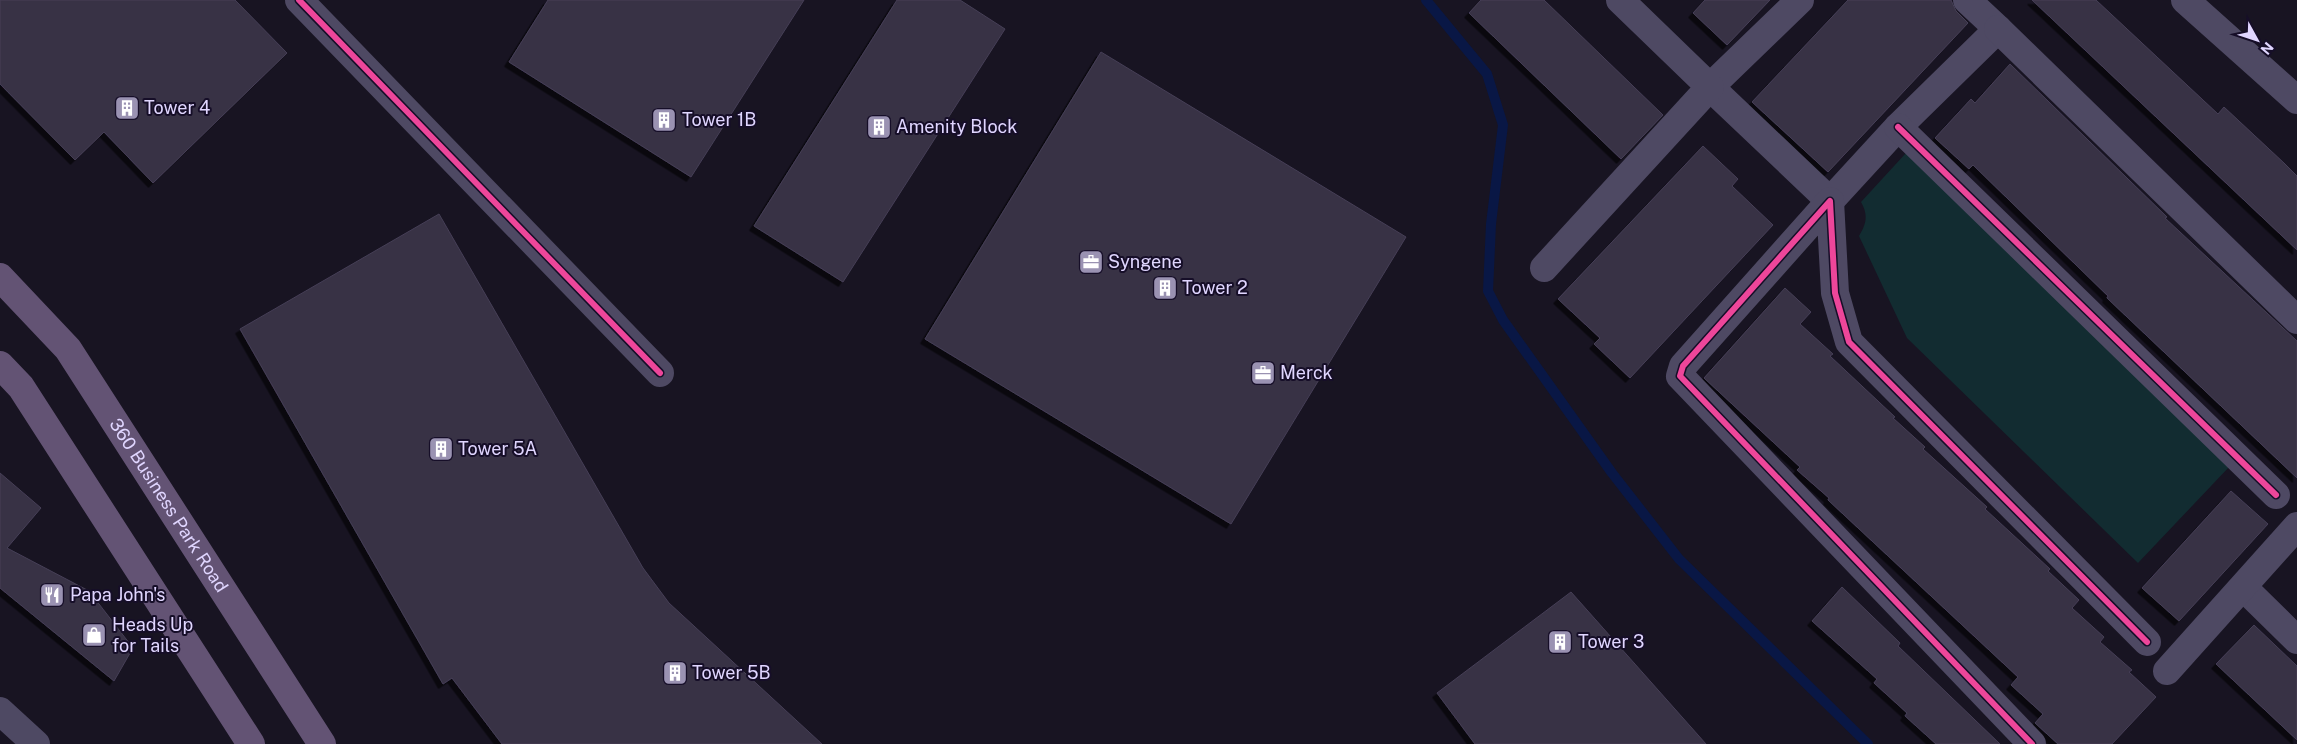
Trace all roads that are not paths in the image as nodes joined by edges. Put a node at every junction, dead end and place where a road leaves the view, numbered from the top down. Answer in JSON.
{"nodes":[{"id":1,"x":299,"y":0,"type":"edge"},
{"id":2,"x":1620,"y":0,"type":"edge"},
{"id":3,"x":1800,"y":0,"type":"edge"},
{"id":4,"x":1967,"y":0,"type":"edge"},
{"id":5,"x":2185,"y":0,"type":"edge"},
{"id":6,"x":1998,"y":29,"type":"junction"},
{"id":7,"x":1710,"y":87,"type":"junction"},
{"id":8,"x":2297,"y":100,"type":"edge"},
{"id":9,"x":1898,"y":127,"type":"junction"},
{"id":10,"x":1830,"y":201,"type":"junction"},
{"id":11,"x":1544,"y":268,"type":"dead end"},
{"id":12,"x":0,"y":277,"type":"edge"},
{"id":13,"x":2297,"y":320,"type":"edge"},
{"id":14,"x":0,"y":365,"type":"edge"},
{"id":15,"x":660,"y":373,"type":"dead end"},
{"id":16,"x":2276,"y":495,"type":"dead end"},
{"id":17,"x":2297,"y":526,"type":"edge"},
{"id":18,"x":2244,"y":588,"type":"junction"},
{"id":19,"x":2297,"y":640,"type":"edge"},
{"id":20,"x":2147,"y":642,"type":"dead end"},
{"id":21,"x":2167,"y":671,"type":"dead end"},
{"id":22,"x":0,"y":711,"type":"edge"},
{"id":23,"x":36,"y":744,"type":"edge"},
{"id":24,"x":250,"y":744,"type":"edge"},
{"id":25,"x":322,"y":744,"type":"edge"},
{"id":26,"x":2032,"y":744,"type":"edge"}],
"edges":[{"from":1,"to":15,"type":"street"},
{"from":2,"to":7,"type":"street"},
{"from":3,"to":7,"type":"street"},
{"from":4,"to":6,"type":"street"},
{"from":5,"to":8,"type":"street"},
{"from":6,"to":9,"type":"street"},
{"from":6,"to":13,"type":"street"},
{"from":7,"to":10,"type":"street"},
{"from":7,"to":11,"type":"street"},
{"from":9,"to":10,"type":"street"},
{"from":9,"to":16,"type":"street"},
{"from":10,"to":20,"type":"street"},
{"from":10,"to":26,"type":"street"},
{"from":12,"to":25,"type":"main road","name":"360 Business Park Road"},
{"from":14,"to":24,"type":"main road"},
{"from":17,"to":18,"type":"street"},
{"from":18,"to":19,"type":"street"},
{"from":18,"to":21,"type":"street"},
{"from":22,"to":23,"type":"street"}]}
